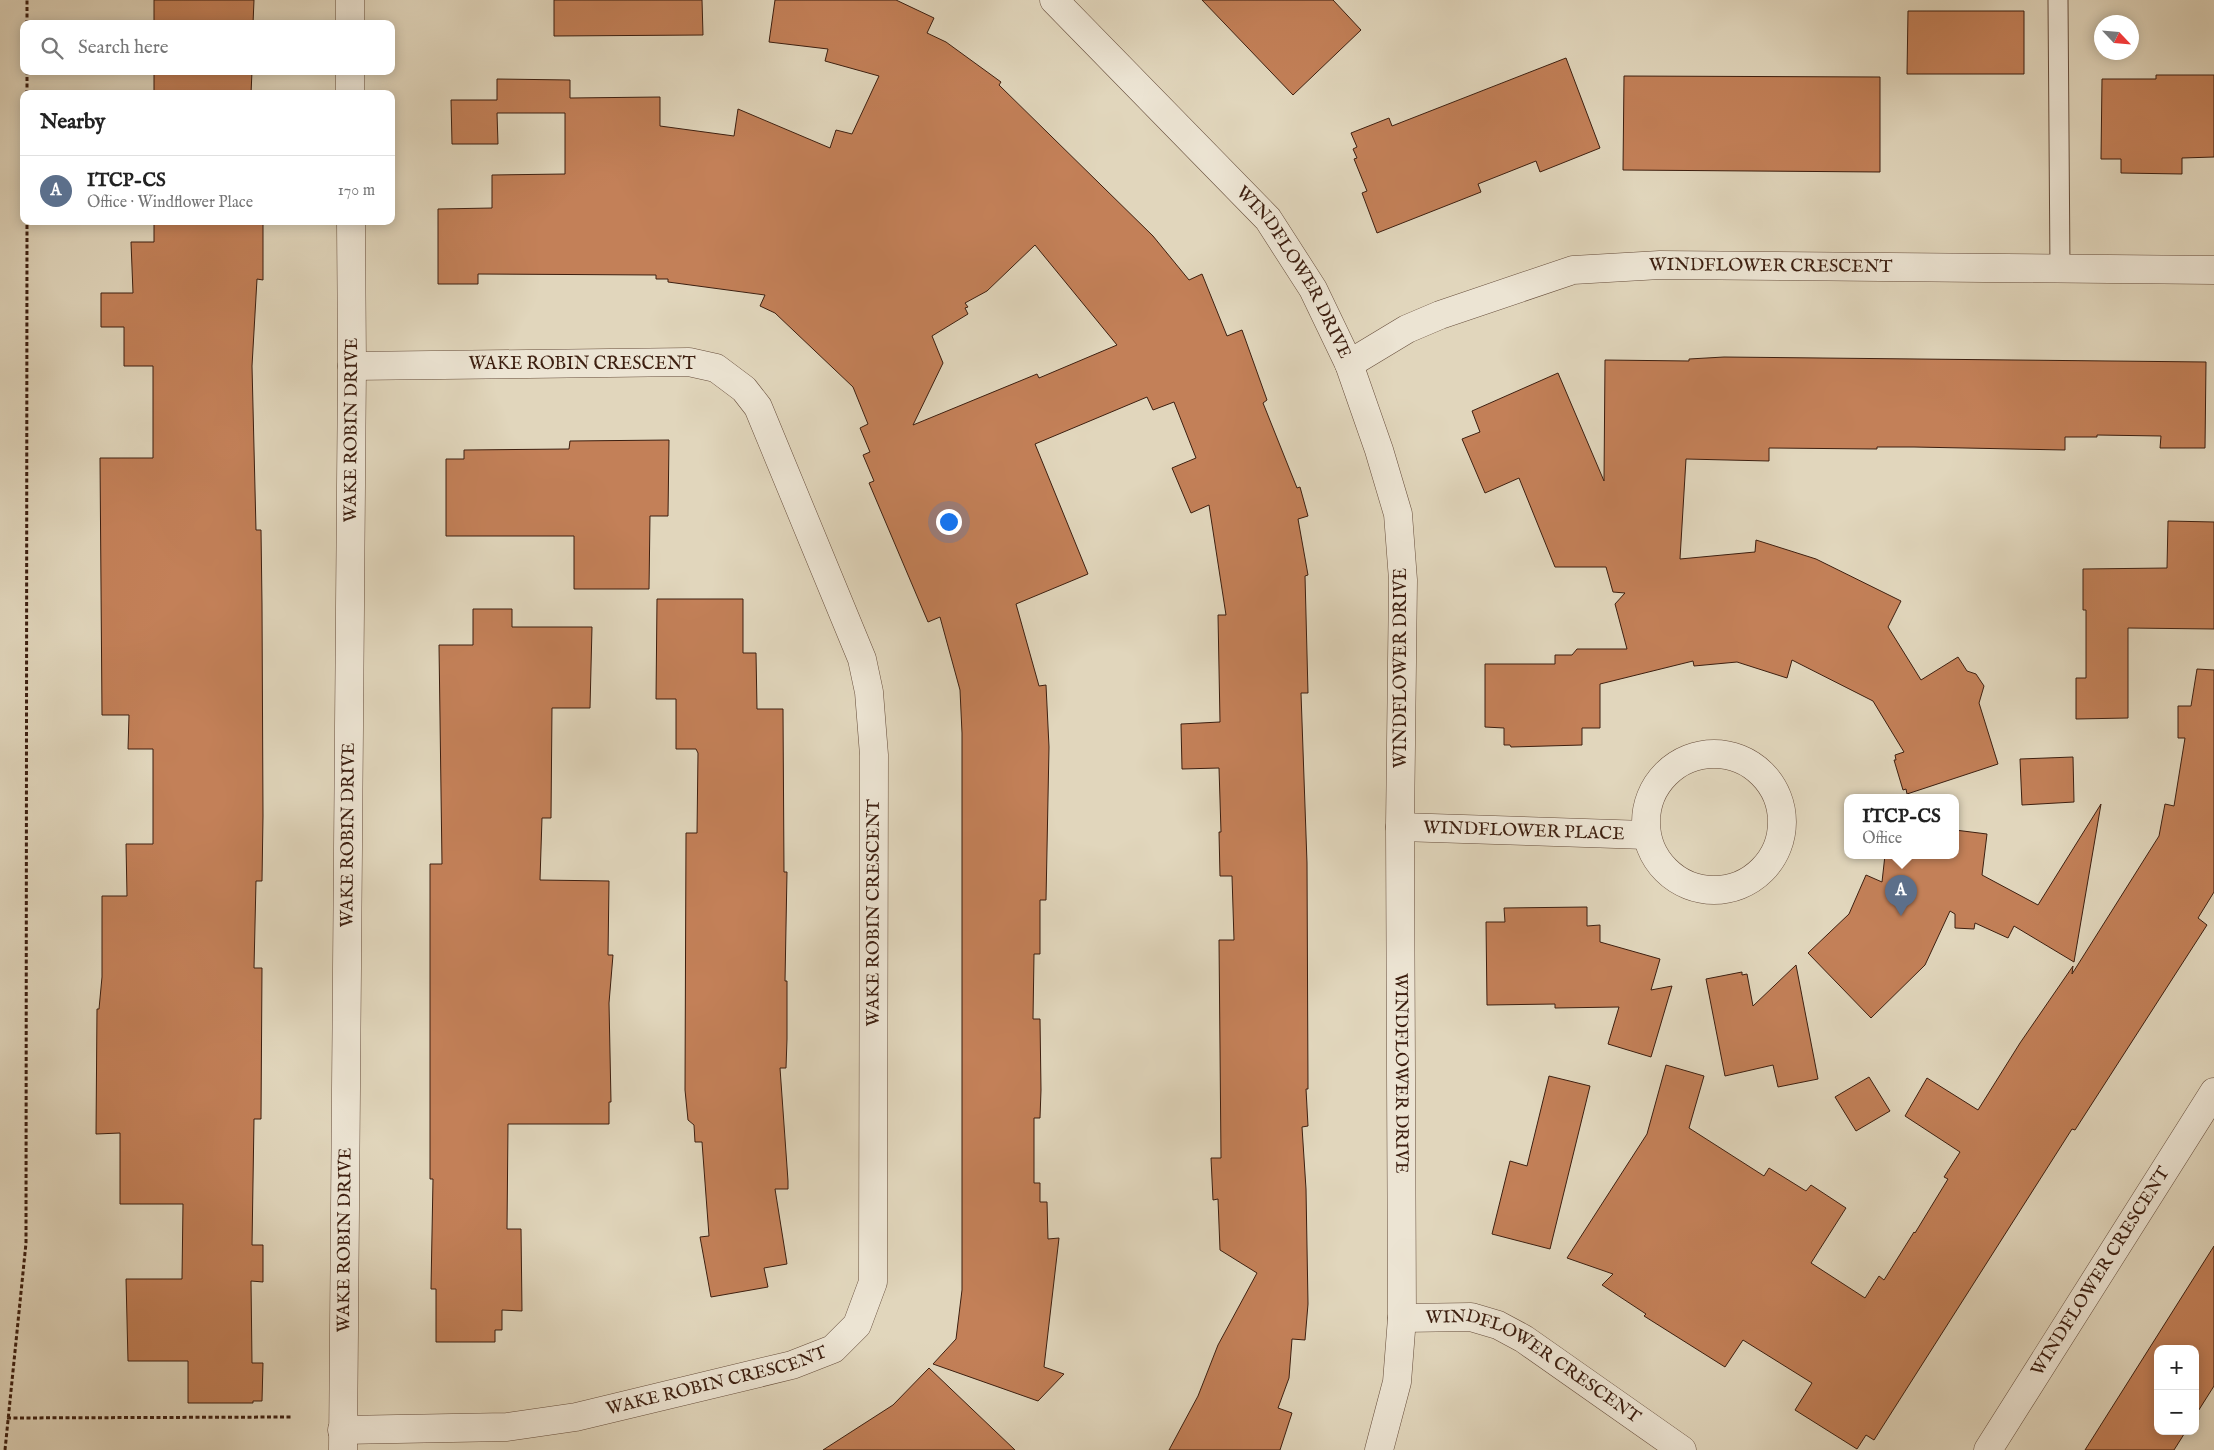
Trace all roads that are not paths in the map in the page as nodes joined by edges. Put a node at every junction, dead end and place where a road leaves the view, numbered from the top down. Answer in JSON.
{"nodes":[{"id":1,"x":350,"y":0,"type":"edge"},
{"id":2,"x":1054,"y":0,"type":"edge"},
{"id":3,"x":2058,"y":0,"type":"edge"},
{"id":4,"x":350,"y":20,"type":"edge"},
{"id":5,"x":350,"y":75,"type":"edge"},
{"id":6,"x":350,"y":90,"type":"edge"},
{"id":7,"x":351,"y":225,"type":"edge"},
{"id":8,"x":2060,"y":270,"type":"junction"},
{"id":9,"x":2214,"y":270,"type":"edge"},
{"id":10,"x":1349,"y":364,"type":"junction"},
{"id":11,"x":352,"y":366,"type":"junction"},
{"id":12,"x":1400,"y":827,"type":"junction"},
{"id":13,"x":1646,"y":835,"type":"junction"},
{"id":14,"x":2214,"y":1092,"type":"edge"},
{"id":15,"x":1402,"y":1318,"type":"junction"},
{"id":16,"x":342,"y":1440,"type":"edge"},
{"id":17,"x":1379,"y":1450,"type":"edge"},
{"id":18,"x":1682,"y":1450,"type":"edge"},
{"id":19,"x":1988,"y":1450,"type":"edge"}],
"edges":[{"from":1,"to":4,"type":"street"},
{"from":2,"to":10,"type":"street","name":"WINDFLOWER DRIVE"},
{"from":3,"to":8,"type":"lane"},
{"from":5,"to":6,"type":"street"},
{"from":7,"to":11,"type":"street","name":"WAKE ROBIN DRIVE"},
{"from":8,"to":9,"type":"street","name":"WINDFLOWER CRESCENT"},
{"from":8,"to":10,"type":"street","name":"WINDFLOWER CRESCENT"},
{"from":10,"to":12,"type":"street","name":"WINDFLOWER DRIVE"},
{"from":11,"to":16,"type":"street","name":"WAKE ROBIN DRIVE"},
{"from":11,"to":16,"type":"street","name":"WAKE ROBIN CRESCENT"},
{"from":12,"to":13,"type":"street","name":"WINDFLOWER PLACE"},
{"from":12,"to":15,"type":"street","name":"WINDFLOWER DRIVE"},
{"from":13,"to":13,"type":"street","name":"WINDFLOWER PLACE"},
{"from":14,"to":19,"type":"street","name":"WINDFLOWER CRESCENT"},
{"from":15,"to":17,"type":"street","name":"WINDFLOWER DRIVE"},
{"from":15,"to":18,"type":"street","name":"WINDFLOWER CRESCENT"}]}
